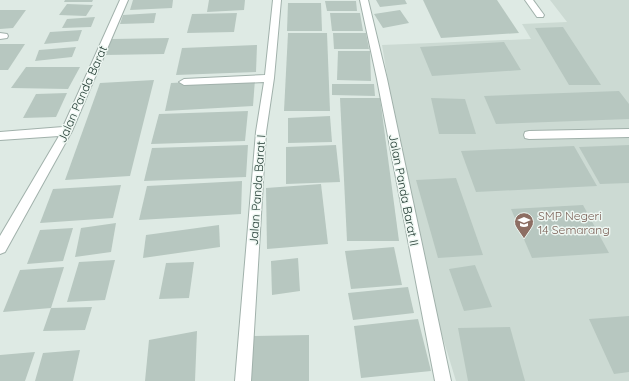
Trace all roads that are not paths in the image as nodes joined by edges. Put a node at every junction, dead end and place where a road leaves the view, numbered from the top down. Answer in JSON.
{"nodes":[{"id":1,"x":124,"y":0,"type":"edge"},
{"id":2,"x":277,"y":0,"type":"edge"},
{"id":3,"x":364,"y":0,"type":"edge"},
{"id":4,"x":530,"y":0,"type":"edge"},
{"id":5,"x":540,"y":15,"type":"dead end"},
{"id":6,"x":269,"y":78,"type":"junction"},
{"id":7,"x":184,"y":82,"type":"dead end"},
{"id":8,"x":67,"y":131,"type":"junction"},
{"id":9,"x":629,"y":133,"type":"edge"},
{"id":10,"x":529,"y":135,"type":"dead end"},
{"id":11,"x":0,"y":136,"type":"edge"},
{"id":12,"x":0,"y":248,"type":"edge"},
{"id":13,"x":243,"y":381,"type":"edge"},
{"id":14,"x":442,"y":381,"type":"edge"}],
"edges":[{"from":1,"to":8,"type":"street","name":"Jalan Panda Barat"},
{"from":2,"to":6,"type":"street","name":"Jalan Panda Barat I"},
{"from":3,"to":14,"type":"street","name":"Jalan Panda Barat II"},
{"from":4,"to":5,"type":"street"},
{"from":6,"to":7,"type":"street"},
{"from":6,"to":13,"type":"street","name":"Jalan Panda Barat I"},
{"from":8,"to":11,"type":"street"},
{"from":8,"to":12,"type":"street","name":"Jalan Panda Barat"},
{"from":9,"to":10,"type":"street"}]}
